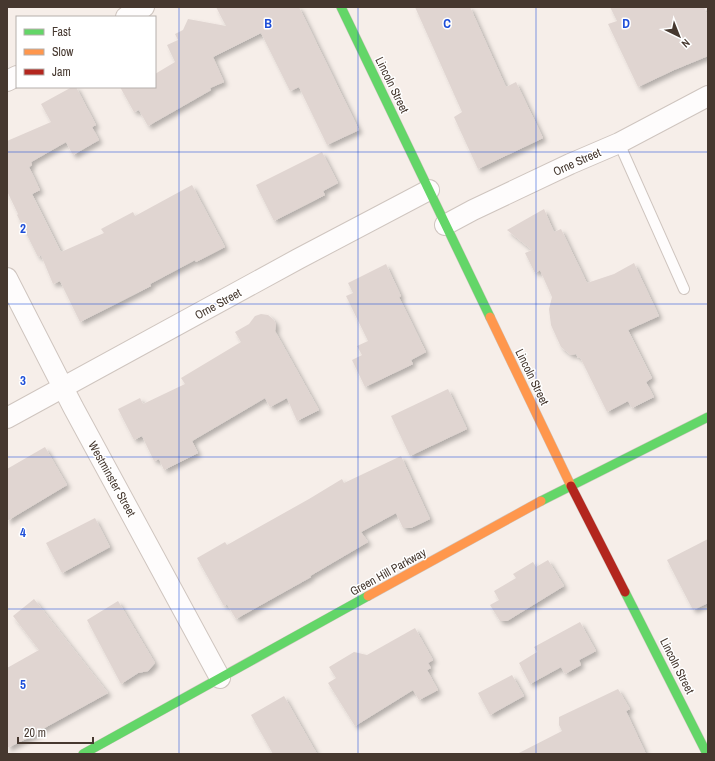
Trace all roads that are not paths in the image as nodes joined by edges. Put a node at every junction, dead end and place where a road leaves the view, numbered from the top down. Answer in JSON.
{"nodes":[{"id":1,"x":144,"y":7,"type":"edge"},
{"id":2,"x":341,"y":7,"type":"edge"},
{"id":3,"x":128,"y":16,"type":"edge"},
{"id":4,"x":16,"y":76,"type":"edge"},
{"id":5,"x":7,"y":81,"type":"edge"},
{"id":6,"x":708,"y":96,"type":"edge"},
{"id":7,"x":619,"y":143,"type":"junction"},
{"id":8,"x":429,"y":190,"type":"junction"},
{"id":9,"x":445,"y":225,"type":"junction"},
{"id":10,"x":7,"y":278,"type":"edge"},
{"id":11,"x":684,"y":289,"type":"dead end"},
{"id":12,"x":62,"y":388,"type":"junction"},
{"id":13,"x":708,"y":416,"type":"edge"},
{"id":14,"x":7,"y":418,"type":"edge"},
{"id":15,"x":571,"y":485,"type":"junction"},
{"id":16,"x":220,"y":678,"type":"junction"},
{"id":17,"x":83,"y":754,"type":"edge"},
{"id":18,"x":707,"y":754,"type":"edge"}],
"edges":[{"from":1,"to":3,"type":"street"},
{"from":2,"to":8,"type":"main road","name":"Lincoln Street"},
{"from":4,"to":5,"type":"street"},
{"from":6,"to":7,"type":"street","name":"Orne Street"},
{"from":7,"to":9,"type":"street","name":"Orne Street"},
{"from":7,"to":11,"type":"lane"},
{"from":8,"to":9,"type":"main road","name":"Lincoln Street"},
{"from":8,"to":12,"type":"street","name":"Orne Street"},
{"from":9,"to":15,"type":"main road","name":"Lincoln Street"},
{"from":10,"to":12,"type":"street","name":"Westminster Street"},
{"from":12,"to":14,"type":"street","name":"Orne Street"},
{"from":12,"to":16,"type":"street","name":"Westminster Street"},
{"from":13,"to":15,"type":"main road","name":"Green Hill Parkway"},
{"from":15,"to":16,"type":"main road","name":"Green Hill Parkway"},
{"from":15,"to":18,"type":"main road","name":"Lincoln Street"},
{"from":16,"to":17,"type":"main road","name":"Green Hill Parkway"}]}
